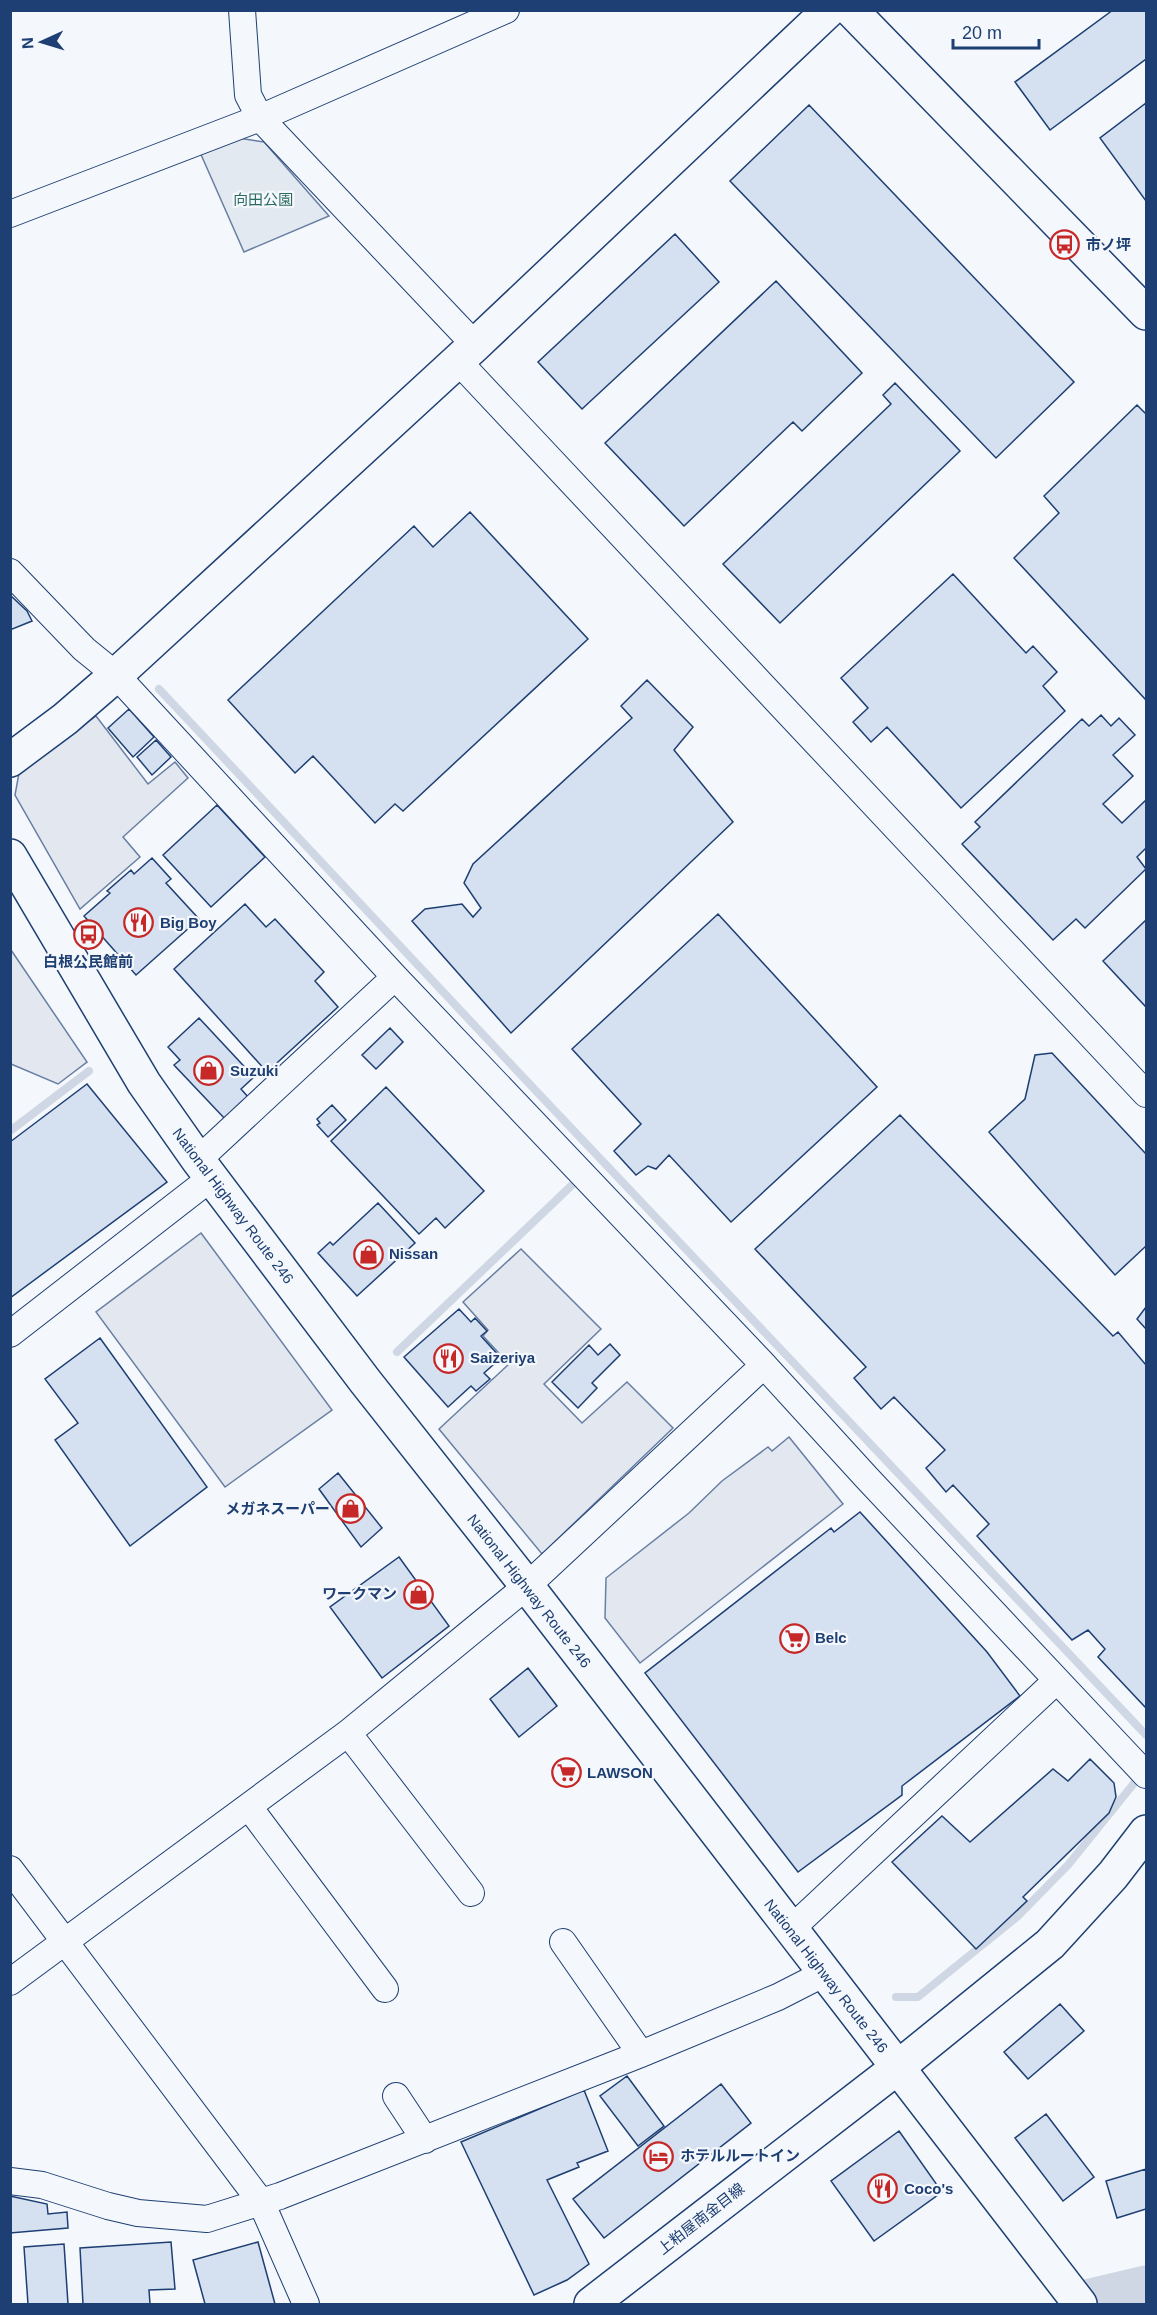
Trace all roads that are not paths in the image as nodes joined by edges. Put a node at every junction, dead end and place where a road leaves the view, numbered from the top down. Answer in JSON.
{"nodes":[{"id":1,"x":242,"y":10,"type":"edge"},
{"id":2,"x":506,"y":10,"type":"edge"},
{"id":3,"x":829,"y":10,"type":"edge"},
{"id":4,"x":851,"y":10,"type":"edge"},
{"id":5,"x":260,"y":118,"type":"junction"},
{"id":6,"x":10,"y":214,"type":"edge"},
{"id":7,"x":1146,"y":313,"type":"edge"},
{"id":8,"x":466,"y":352,"type":"junction"},
{"id":9,"x":10,"y":572,"type":"edge"},
{"id":10,"x":116,"y":675,"type":"junction"},
{"id":11,"x":10,"y":760,"type":"edge"},
{"id":12,"x":10,"y":856,"type":"edge"},
{"id":13,"x":395,"y":977,"type":"junction"},
{"id":14,"x":1146,"y":1095,"type":"edge"},
{"id":15,"x":205,"y":1169,"type":"junction"},
{"id":16,"x":10,"y":1334,"type":"edge"},
{"id":17,"x":764,"y":1365,"type":"junction"},
{"id":18,"x":527,"y":1586,"type":"junction"},
{"id":19,"x":1056,"y":1681,"type":"junction"},
{"id":20,"x":348,"y":1733,"type":"junction"},
{"id":21,"x":1146,"y":1775,"type":"edge"},
{"id":22,"x":249,"y":1808,"type":"junction"},
{"id":23,"x":1146,"y":1832,"type":"edge"},
{"id":24,"x":10,"y":1869,"type":"edge"},
{"id":25,"x":471,"y":1893,"type":"dead end"},
{"id":26,"x":790,"y":1930,"type":"junction"},
{"id":27,"x":65,"y":1941,"type":"junction"},
{"id":28,"x":563,"y":1942,"type":"dead end"},
{"id":29,"x":823,"y":1974,"type":"junction"},
{"id":30,"x":10,"y":1982,"type":"edge"},
{"id":31,"x":385,"y":1989,"type":"dead end"},
{"id":32,"x":641,"y":2055,"type":"junction"},
{"id":33,"x":897,"y":2068,"type":"junction"},
{"id":34,"x":396,"y":2096,"type":"dead end"},
{"id":35,"x":425,"y":2140,"type":"junction"},
{"id":36,"x":10,"y":2181,"type":"edge"},
{"id":37,"x":261,"y":2202,"type":"junction"},
{"id":38,"x":306,"y":2304,"type":"edge"},
{"id":39,"x":591,"y":2304,"type":"edge"},
{"id":40,"x":1080,"y":2304,"type":"edge"}],
"edges":[{"from":1,"to":5,"type":"street"},
{"from":2,"to":5,"type":"street"},
{"from":3,"to":8,"type":"main road"},
{"from":4,"to":7,"type":"main road"},
{"from":5,"to":6,"type":"street"},
{"from":5,"to":8,"type":"street"},
{"from":8,"to":10,"type":"main road"},
{"from":8,"to":14,"type":"street"},
{"from":9,"to":10,"type":"street"},
{"from":10,"to":11,"type":"main road"},
{"from":10,"to":13,"type":"street"},
{"from":12,"to":15,"type":"main road","name":"National Highway Route 246"},
{"from":13,"to":15,"type":"street"},
{"from":13,"to":17,"type":"street"},
{"from":15,"to":16,"type":"street"},
{"from":15,"to":18,"type":"main road","name":"National Highway Route 246"},
{"from":17,"to":18,"type":"street"},
{"from":17,"to":19,"type":"street"},
{"from":18,"to":20,"type":"street"},
{"from":18,"to":26,"type":"main road","name":"National Highway Route 246"},
{"from":19,"to":21,"type":"street"},
{"from":19,"to":26,"type":"street"},
{"from":20,"to":22,"type":"street"},
{"from":20,"to":25,"type":"street"},
{"from":22,"to":27,"type":"street"},
{"from":22,"to":31,"type":"street"},
{"from":23,"to":33,"type":"main road","name":"上粕屋南金目線"},
{"from":24,"to":27,"type":"street"},
{"from":26,"to":29,"type":"main road","name":"National Highway Route 246"},
{"from":27,"to":30,"type":"street"},
{"from":27,"to":37,"type":"street"},
{"from":28,"to":32,"type":"street"},
{"from":29,"to":32,"type":"street"},
{"from":29,"to":33,"type":"main road","name":"National Highway Route 246"},
{"from":32,"to":35,"type":"street"},
{"from":33,"to":39,"type":"main road","name":"上粕屋南金目線"},
{"from":33,"to":40,"type":"main road","name":"National Highway Route 246"},
{"from":34,"to":35,"type":"street"},
{"from":35,"to":37,"type":"street"},
{"from":36,"to":37,"type":"street"},
{"from":37,"to":38,"type":"street"}]}
